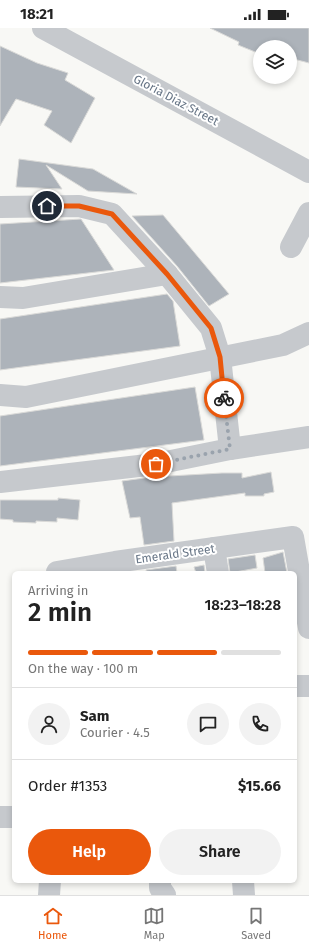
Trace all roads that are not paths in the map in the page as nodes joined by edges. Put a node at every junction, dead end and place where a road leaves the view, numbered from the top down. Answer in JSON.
{"nodes":[{"id":1,"x":43,"y":28,"type":"edge"},
{"id":2,"x":309,"y":172,"type":"edge"},
{"id":3,"x":0,"y":207,"type":"edge"},
{"id":4,"x":309,"y":213,"type":"edge"},
{"id":5,"x":291,"y":247,"type":"dead end"},
{"id":6,"x":167,"y":274,"type":"junction"},
{"id":7,"x":0,"y":297,"type":"edge"},
{"id":8,"x":309,"y":333,"type":"edge"},
{"id":9,"x":220,"y":357,"type":"junction"},
{"id":10,"x":0,"y":395,"type":"edge"},
{"id":11,"x":309,"y":437,"type":"edge"},
{"id":12,"x":230,"y":449,"type":"junction"},
{"id":13,"x":0,"y":482,"type":"edge"},
{"id":14,"x":214,"y":548,"type":"junction"},
{"id":15,"x":136,"y":566,"type":"edge"},
{"id":16,"x":70,"y":571,"type":"edge"},
{"id":17,"x":218,"y":571,"type":"edge"},
{"id":18,"x":309,"y":628,"type":"edge"},
{"id":19,"x":297,"y":686,"type":"edge"},
{"id":20,"x":309,"y":686,"type":"edge"},
{"id":21,"x":0,"y":817,"type":"edge"},
{"id":22,"x":12,"y":817,"type":"edge"},
{"id":23,"x":50,"y":883,"type":"edge"},
{"id":24,"x":160,"y":883,"type":"edge"},
{"id":25,"x":243,"y":883,"type":"edge"},
{"id":26,"x":49,"y":895,"type":"edge"},
{"id":27,"x":165,"y":895,"type":"edge"},
{"id":28,"x":244,"y":895,"type":"edge"}],
"edges":[{"from":1,"to":2,"type":"street","name":"Gloria Diaz Street"},
{"from":3,"to":6,"type":"street"},
{"from":4,"to":5,"type":"street"},
{"from":6,"to":7,"type":"street"},
{"from":6,"to":9,"type":"street"},
{"from":8,"to":9,"type":"street"},
{"from":9,"to":10,"type":"street"},
{"from":9,"to":12,"type":"street"},
{"from":11,"to":12,"type":"street"},
{"from":12,"to":13,"type":"street"},
{"from":14,"to":15,"type":"street","name":"Emerald Street"},
{"from":14,"to":17,"type":"street"},
{"from":14,"to":18,"type":"street","name":"Emerald Street"},
{"from":15,"to":16,"type":"street","name":"Emerald Street"},
{"from":19,"to":20,"type":"street"},
{"from":21,"to":22,"type":"street"},
{"from":23,"to":26,"type":"street"},
{"from":24,"to":27,"type":"street"},
{"from":25,"to":28,"type":"street"}]}
